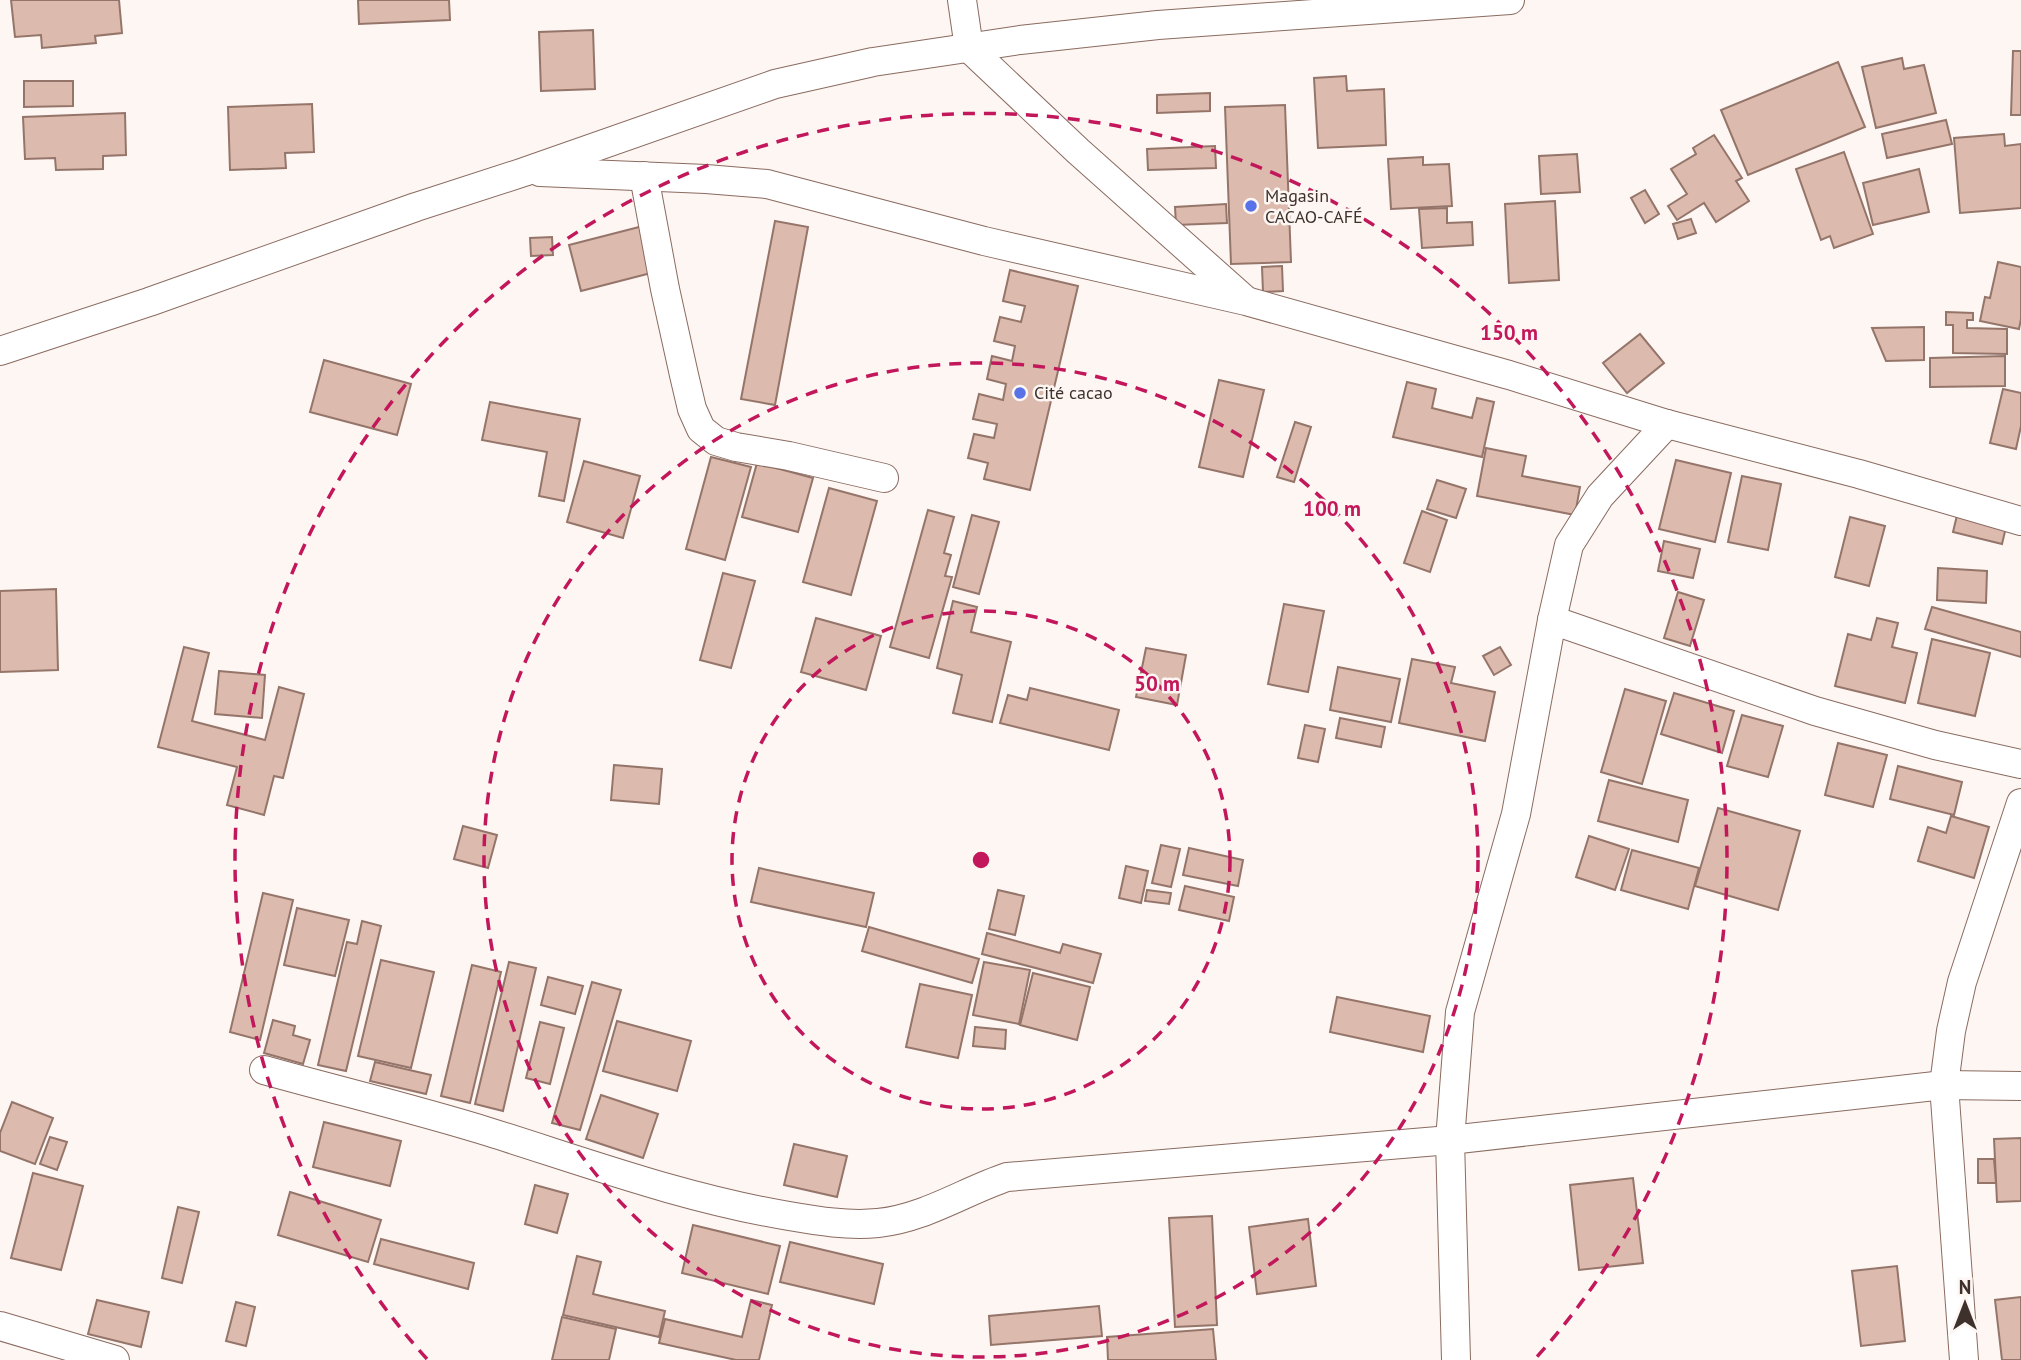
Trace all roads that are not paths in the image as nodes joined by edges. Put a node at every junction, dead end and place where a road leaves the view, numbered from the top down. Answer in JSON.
{"nodes":[{"id":1,"x":962,"y":0,"type":"edge"},
{"id":2,"x":1510,"y":0,"type":"edge"},
{"id":3,"x":969,"y":48,"type":"junction"},
{"id":4,"x":524,"y":172,"type":"junction"},
{"id":5,"x":644,"y":176,"type":"junction"},
{"id":6,"x":1247,"y":301,"type":"junction"},
{"id":7,"x":0,"y":351,"type":"edge"},
{"id":8,"x":1667,"y":424,"type":"junction"},
{"id":9,"x":884,"y":478,"type":"dead end"},
{"id":10,"x":2021,"y":521,"type":"edge"},
{"id":11,"x":1552,"y":620,"type":"junction"},
{"id":12,"x":2021,"y":764,"type":"edge"},
{"id":13,"x":2021,"y":803,"type":"edge"},
{"id":14,"x":264,"y":1070,"type":"dead end"},
{"id":15,"x":1944,"y":1085,"type":"junction"},
{"id":16,"x":2021,"y":1086,"type":"edge"},
{"id":17,"x":1450,"y":1140,"type":"junction"},
{"id":18,"x":0,"y":1326,"type":"edge"},
{"id":19,"x":115,"y":1360,"type":"edge"},
{"id":20,"x":1455,"y":1360,"type":"edge"},
{"id":21,"x":1964,"y":1360,"type":"edge"}],
"edges":[{"from":1,"to":3,"type":"street"},
{"from":2,"to":3,"type":"street"},
{"from":3,"to":4,"type":"street"},
{"from":3,"to":6,"type":"street"},
{"from":4,"to":5,"type":"street"},
{"from":4,"to":7,"type":"street"},
{"from":5,"to":6,"type":"street"},
{"from":5,"to":9,"type":"street"},
{"from":6,"to":8,"type":"street"},
{"from":8,"to":10,"type":"street"},
{"from":8,"to":11,"type":"street"},
{"from":11,"to":12,"type":"street"},
{"from":11,"to":17,"type":"street"},
{"from":13,"to":15,"type":"street"},
{"from":14,"to":17,"type":"street"},
{"from":15,"to":16,"type":"street"},
{"from":15,"to":17,"type":"street"},
{"from":15,"to":21,"type":"street"},
{"from":17,"to":20,"type":"street"},
{"from":18,"to":19,"type":"street"}]}
